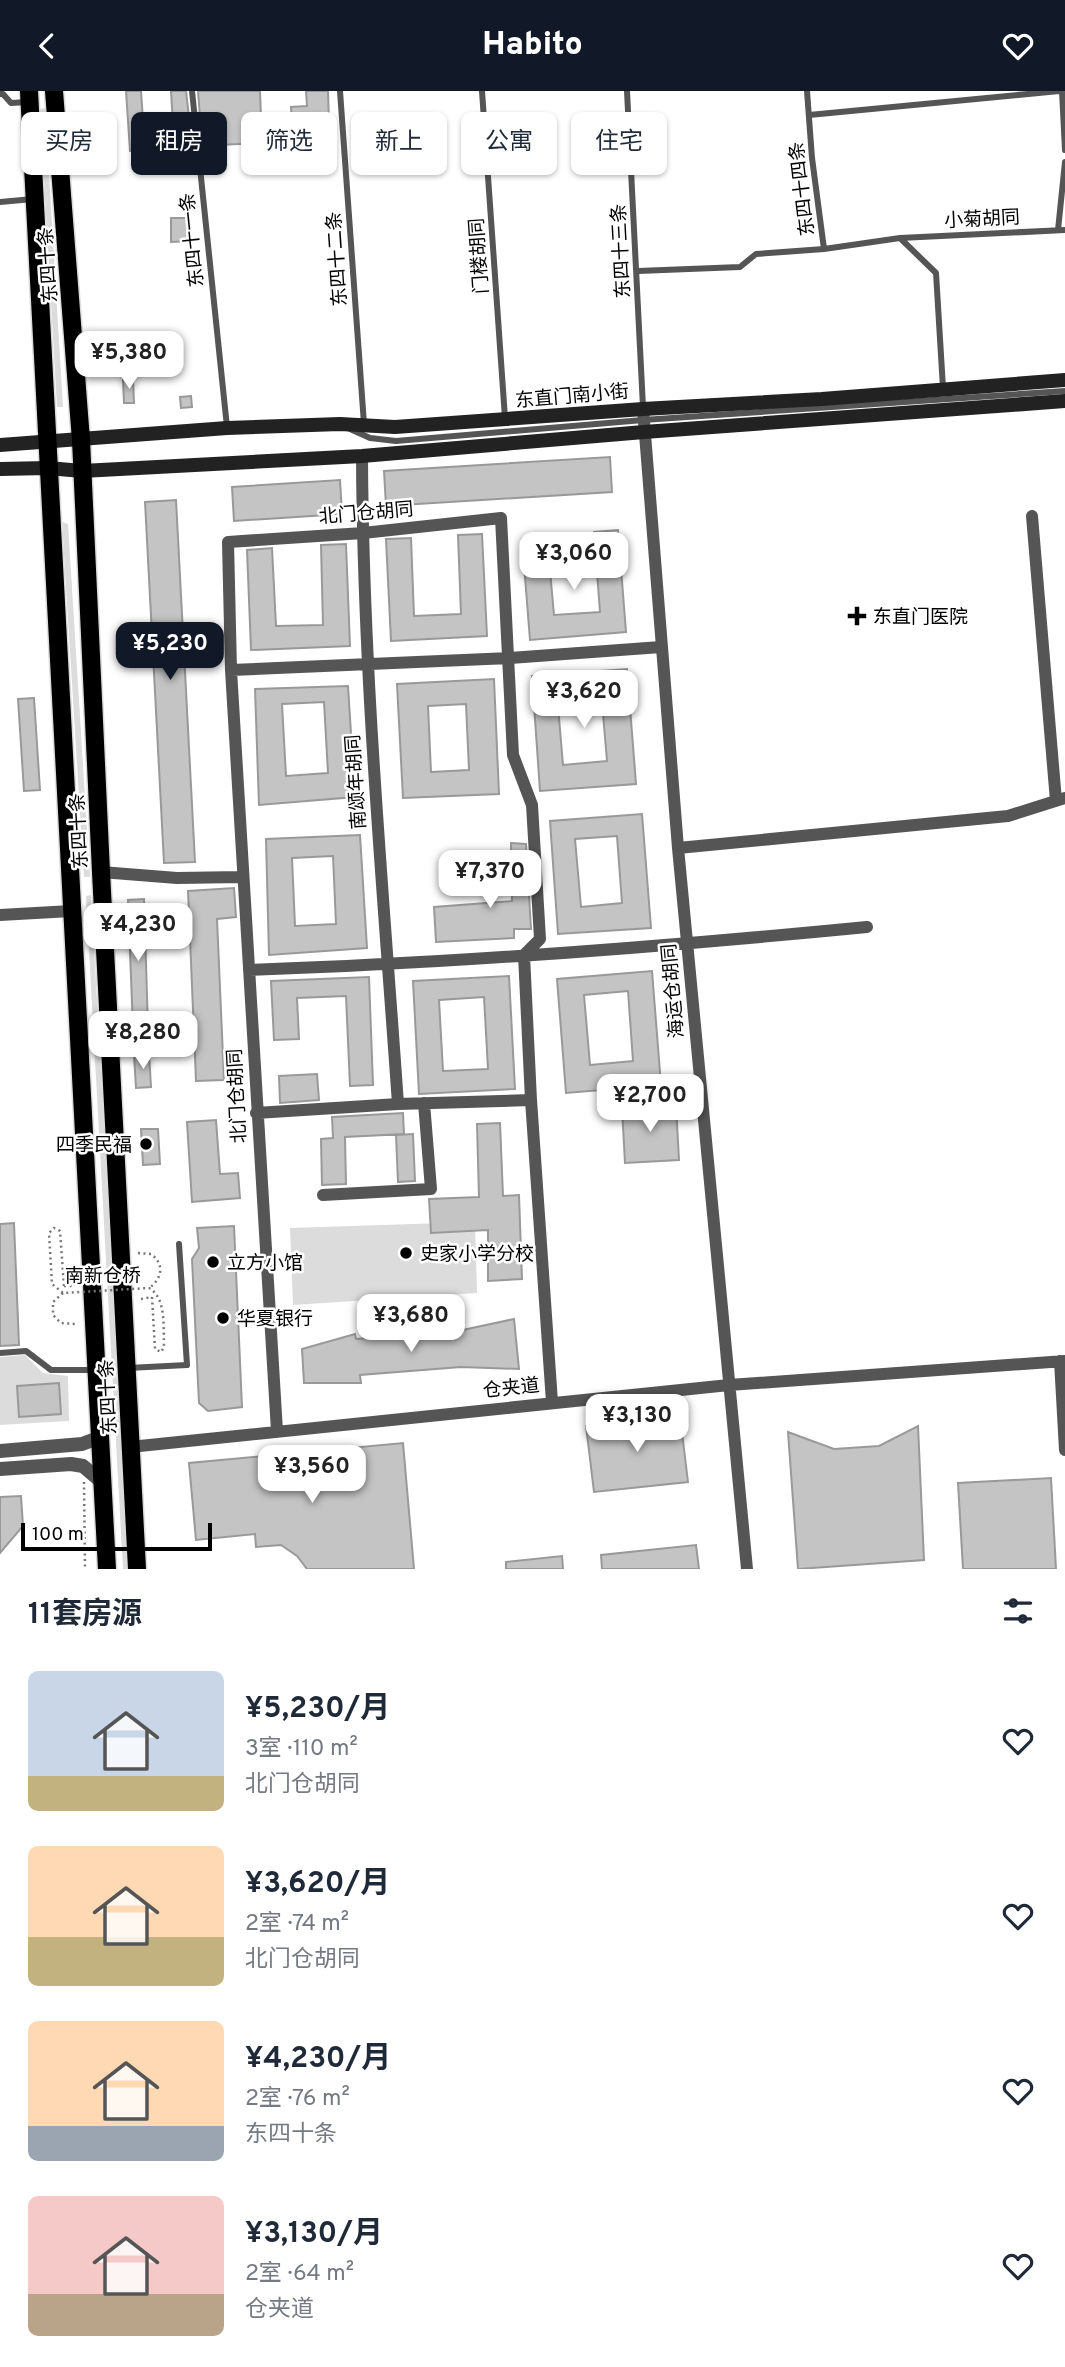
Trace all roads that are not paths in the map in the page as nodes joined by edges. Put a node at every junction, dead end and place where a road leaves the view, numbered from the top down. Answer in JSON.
{"nodes":[{"id":1,"x":54,"y":91,"type":"edge"},
{"id":2,"x":192,"y":91,"type":"edge"},
{"id":3,"x":340,"y":91,"type":"edge"},
{"id":4,"x":482,"y":91,"type":"edge"},
{"id":5,"x":627,"y":91,"type":"edge"},
{"id":6,"x":807,"y":91,"type":"edge"},
{"id":7,"x":1060,"y":91,"type":"edge"},
{"id":8,"x":0,"y":94,"type":"edge"},
{"id":9,"x":29,"y":96,"type":"edge"},
{"id":10,"x":809,"y":115,"type":"junction"},
{"id":11,"x":1065,"y":150,"type":"edge"},
{"id":12,"x":1065,"y":162,"type":"edge"},
{"id":13,"x":35,"y":199,"type":"junction"},
{"id":14,"x":0,"y":202,"type":"edge"},
{"id":15,"x":1062,"y":230,"type":"edge"},
{"id":16,"x":900,"y":237,"type":"junction"},
{"id":17,"x":824,"y":249,"type":"junction"},
{"id":18,"x":638,"y":271,"type":"junction"},
{"id":19,"x":1065,"y":380,"type":"edge"},
{"id":20,"x":943,"y":390,"type":"junction"},
{"id":21,"x":1065,"y":391,"type":"edge"},
{"id":22,"x":1065,"y":401,"type":"edge"},
{"id":23,"x":505,"y":420,"type":"junction"},
{"id":24,"x":643,"y":420,"type":"junction"},
{"id":25,"x":340,"y":424,"type":"junction"},
{"id":26,"x":365,"y":425,"type":"junction"},
{"id":27,"x":227,"y":428,"type":"junction"},
{"id":28,"x":81,"y":440,"type":"junction"},
{"id":29,"x":48,"y":442,"type":"junction"},
{"id":30,"x":0,"y":445,"type":"edge"},
{"id":31,"x":362,"y":456,"type":"junction"},
{"id":32,"x":48,"y":468,"type":"junction"},
{"id":33,"x":0,"y":470,"type":"edge"},
{"id":34,"x":82,"y":471,"type":"junction"},
{"id":35,"x":1032,"y":516,"type":"dead end"},
{"id":36,"x":363,"y":533,"type":"junction"},
{"id":37,"x":661,"y":647,"type":"junction"},
{"id":38,"x":510,"y":658,"type":"junction"},
{"id":39,"x":368,"y":663,"type":"junction"},
{"id":40,"x":231,"y":670,"type":"junction"},
{"id":41,"x":1060,"y":799,"type":"edge"},
{"id":42,"x":678,"y":848,"type":"junction"},
{"id":43,"x":101,"y":872,"type":"junction"},
{"id":44,"x":242,"y":877,"type":"junction"},
{"id":45,"x":71,"y":911,"type":"junction"},
{"id":46,"x":0,"y":915,"type":"edge"},
{"id":47,"x":867,"y":927,"type":"dead end"},
{"id":48,"x":687,"y":944,"type":"junction"},
{"id":49,"x":524,"y":955,"type":"junction"},
{"id":50,"x":388,"y":965,"type":"junction"},
{"id":51,"x":249,"y":969,"type":"junction"},
{"id":52,"x":531,"y":1100,"type":"junction"},
{"id":53,"x":424,"y":1103,"type":"junction"},
{"id":54,"x":398,"y":1104,"type":"junction"},
{"id":55,"x":256,"y":1113,"type":"junction"},
{"id":56,"x":323,"y":1195,"type":"dead end"},
{"id":57,"x":179,"y":1244,"type":"dead end"},
{"id":58,"x":0,"y":1353,"type":"edge"},
{"id":59,"x":1063,"y":1361,"type":"edge"},
{"id":60,"x":126,"y":1368,"type":"junction"},
{"id":61,"x":97,"y":1370,"type":"junction"},
{"id":62,"x":729,"y":1385,"type":"junction"},
{"id":63,"x":552,"y":1402,"type":"junction"},
{"id":64,"x":277,"y":1431,"type":"junction"},
{"id":65,"x":102,"y":1437,"type":"junction"},
{"id":66,"x":130,"y":1447,"type":"junction"},
{"id":67,"x":1065,"y":1450,"type":"edge"},
{"id":68,"x":0,"y":1451,"type":"edge"},
{"id":69,"x":0,"y":1469,"type":"edge"},
{"id":70,"x":104,"y":1483,"type":"junction"},
{"id":71,"x":107,"y":1569,"type":"edge"},
{"id":72,"x":137,"y":1569,"type":"edge"},
{"id":73,"x":747,"y":1569,"type":"edge"}],
"edges":[{"from":1,"to":28,"type":"main road","name":"东四十条"},
{"from":2,"to":27,"type":"lane","name":"东四十一条"},
{"from":3,"to":26,"type":"lane","name":"东四十二条"},
{"from":4,"to":23,"type":"lane","name":"门楼胡同"},
{"from":5,"to":18,"type":"lane","name":"东四十三条"},
{"from":6,"to":10,"type":"lane","name":"东四十四条"},
{"from":7,"to":10,"type":"lane"},
{"from":7,"to":11,"type":"lane"},
{"from":8,"to":9,"type":"lane"},
{"from":9,"to":13,"type":"main road","name":"东四十条"},
{"from":10,"to":17,"type":"lane","name":"东四十四条"},
{"from":12,"to":15,"type":"lane"},
{"from":13,"to":14,"type":"lane"},
{"from":13,"to":29,"type":"main road","name":"东四十条"},
{"from":15,"to":16,"type":"lane","name":"小菊胡同"},
{"from":16,"to":17,"type":"lane","name":"东四十四条"},
{"from":16,"to":20,"type":"lane"},
{"from":17,"to":18,"type":"lane"},
{"from":18,"to":24,"type":"lane","name":"东四十三条"},
{"from":19,"to":20,"type":"main road","name":"东直门南小街"},
{"from":20,"to":24,"type":"main road","name":"东直门南小街"},
{"from":21,"to":24,"type":"lane"},
{"from":22,"to":24,"type":"main road","name":"东直门南小街"},
{"from":23,"to":24,"type":"main road","name":"东直门南小街"},
{"from":23,"to":26,"type":"main road","name":"东直门南小街"},
{"from":24,"to":25,"type":"lane"},
{"from":24,"to":31,"type":"main road","name":"东直门南小街"},
{"from":24,"to":37,"type":"street","name":"海运仓胡同"},
{"from":25,"to":26,"type":"main road","name":"东直门南小街"},
{"from":25,"to":27,"type":"main road","name":"东直门南小街"},
{"from":27,"to":28,"type":"main road","name":"东直门南小街"},
{"from":28,"to":29,"type":"main road","name":"东直门南小街"},
{"from":28,"to":34,"type":"main road","name":"东四十条"},
{"from":29,"to":30,"type":"main road","name":"东直门南小街"},
{"from":29,"to":32,"type":"main road","name":"东四十条"},
{"from":31,"to":34,"type":"main road","name":"东直门南小街"},
{"from":31,"to":36,"type":"street","name":"南颂年胡同"},
{"from":32,"to":33,"type":"main road","name":"东直门南小街"},
{"from":32,"to":34,"type":"main road","name":"东直门南小街"},
{"from":32,"to":45,"type":"main road","name":"东四十条"},
{"from":34,"to":43,"type":"main road","name":"东四十条"},
{"from":35,"to":41,"type":"street"},
{"from":36,"to":38,"type":"street","name":"北门仓胡同"},
{"from":36,"to":39,"type":"street","name":"南颂年胡同"},
{"from":36,"to":40,"type":"street","name":"北门仓胡同"},
{"from":37,"to":38,"type":"street"},
{"from":37,"to":42,"type":"street","name":"海运仓胡同"},
{"from":38,"to":39,"type":"street"},
{"from":38,"to":49,"type":"street","name":"北门仓胡同"},
{"from":39,"to":40,"type":"street"},
{"from":39,"to":50,"type":"street","name":"南颂年胡同"},
{"from":40,"to":44,"type":"street","name":"北门仓胡同"},
{"from":41,"to":42,"type":"street"},
{"from":42,"to":48,"type":"street","name":"海运仓胡同"},
{"from":43,"to":44,"type":"street"},
{"from":43,"to":60,"type":"main road","name":"东四十条"},
{"from":44,"to":51,"type":"street","name":"北门仓胡同"},
{"from":45,"to":46,"type":"street"},
{"from":45,"to":61,"type":"main road","name":"东四十条"},
{"from":47,"to":48,"type":"street"},
{"from":48,"to":49,"type":"street"},
{"from":48,"to":62,"type":"street","name":"海运仓胡同"},
{"from":49,"to":50,"type":"street"},
{"from":49,"to":52,"type":"street"},
{"from":50,"to":51,"type":"street"},
{"from":50,"to":54,"type":"street","name":"南颂年胡同"},
{"from":51,"to":55,"type":"street","name":"北门仓胡同"},
{"from":52,"to":53,"type":"street"},
{"from":52,"to":63,"type":"street"},
{"from":53,"to":54,"type":"street"},
{"from":53,"to":56,"type":"street"},
{"from":54,"to":55,"type":"street"},
{"from":55,"to":64,"type":"street","name":"北门仓胡同"},
{"from":57,"to":60,"type":"lane"},
{"from":58,"to":61,"type":"lane"},
{"from":59,"to":62,"type":"street","name":"仓夹道"},
{"from":59,"to":67,"type":"street"},
{"from":60,"to":66,"type":"main road","name":"东四十条"},
{"from":61,"to":65,"type":"main road","name":"东四十条"},
{"from":62,"to":63,"type":"street","name":"仓夹道"},
{"from":62,"to":73,"type":"street","name":"海运仓胡同"},
{"from":63,"to":64,"type":"street","name":"仓夹道"},
{"from":64,"to":66,"type":"street","name":"仓夹道"},
{"from":65,"to":68,"type":"street"},
{"from":65,"to":70,"type":"main road","name":"东四十条"},
{"from":66,"to":72,"type":"main road","name":"东四十条"},
{"from":69,"to":70,"type":"street"},
{"from":70,"to":71,"type":"main road","name":"东四十条"}]}
